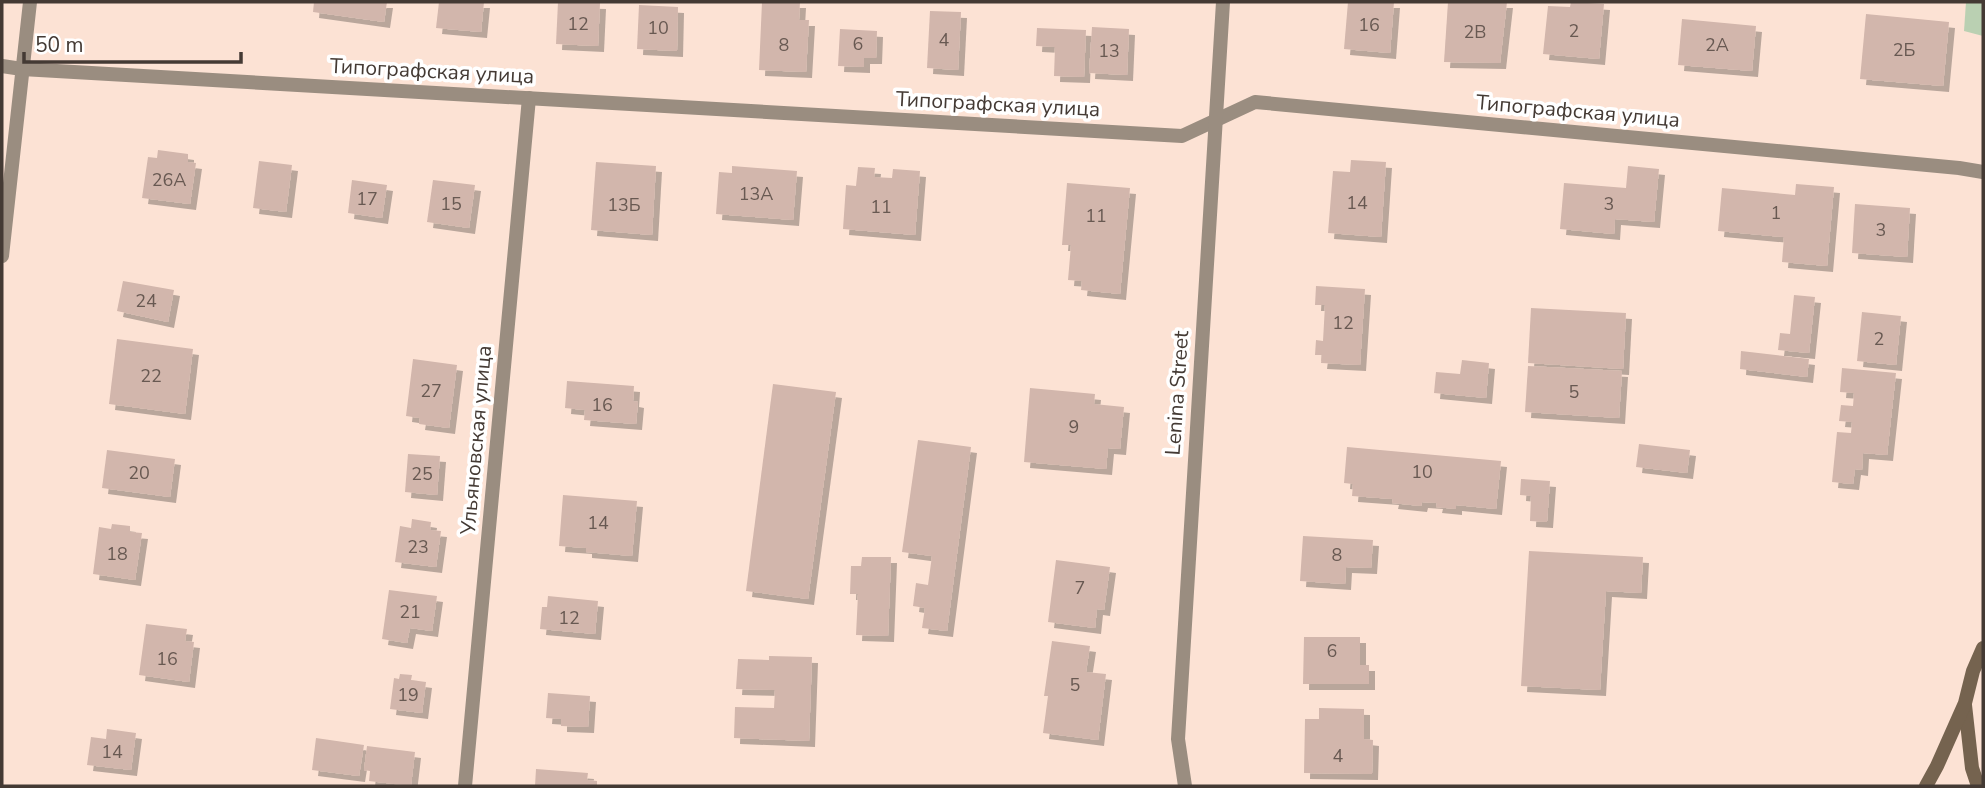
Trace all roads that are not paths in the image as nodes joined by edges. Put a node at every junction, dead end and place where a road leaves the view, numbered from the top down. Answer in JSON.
{"nodes":[{"id":1,"x":30,"y":2,"type":"edge"},
{"id":2,"x":1223,"y":2,"type":"edge"},
{"id":3,"x":2,"y":66,"type":"edge"},
{"id":4,"x":22,"y":69,"type":"junction"},
{"id":5,"x":529,"y":98,"type":"junction"},
{"id":6,"x":1215,"y":119,"type":"junction"},
{"id":7,"x":1983,"y":172,"type":"edge"},
{"id":8,"x":2,"y":256,"type":"edge"},
{"id":9,"x":1983,"y":648,"type":"edge"},
{"id":10,"x":1965,"y":703,"type":"junction"},
{"id":11,"x":464,"y":786,"type":"edge"},
{"id":12,"x":1185,"y":786,"type":"edge"},
{"id":13,"x":1926,"y":786,"type":"edge"},
{"id":14,"x":1978,"y":786,"type":"edge"}],
"edges":[{"from":1,"to":4,"type":"street"},
{"from":2,"to":6,"type":"street","name":"Lenina Street"},
{"from":3,"to":4,"type":"street","name":"Типографская улица"},
{"from":4,"to":5,"type":"street","name":"Типографская улица"},
{"from":4,"to":8,"type":"street"},
{"from":5,"to":6,"type":"street","name":"Типографская улица"},
{"from":5,"to":11,"type":"street","name":"Ульяновская улица"},
{"from":6,"to":7,"type":"street","name":"Типографская улица"},
{"from":6,"to":12,"type":"street","name":"Lenina Street"},
{"from":9,"to":10,"type":"main road"},
{"from":10,"to":13,"type":"main road"},
{"from":10,"to":14,"type":"main road"}]}
